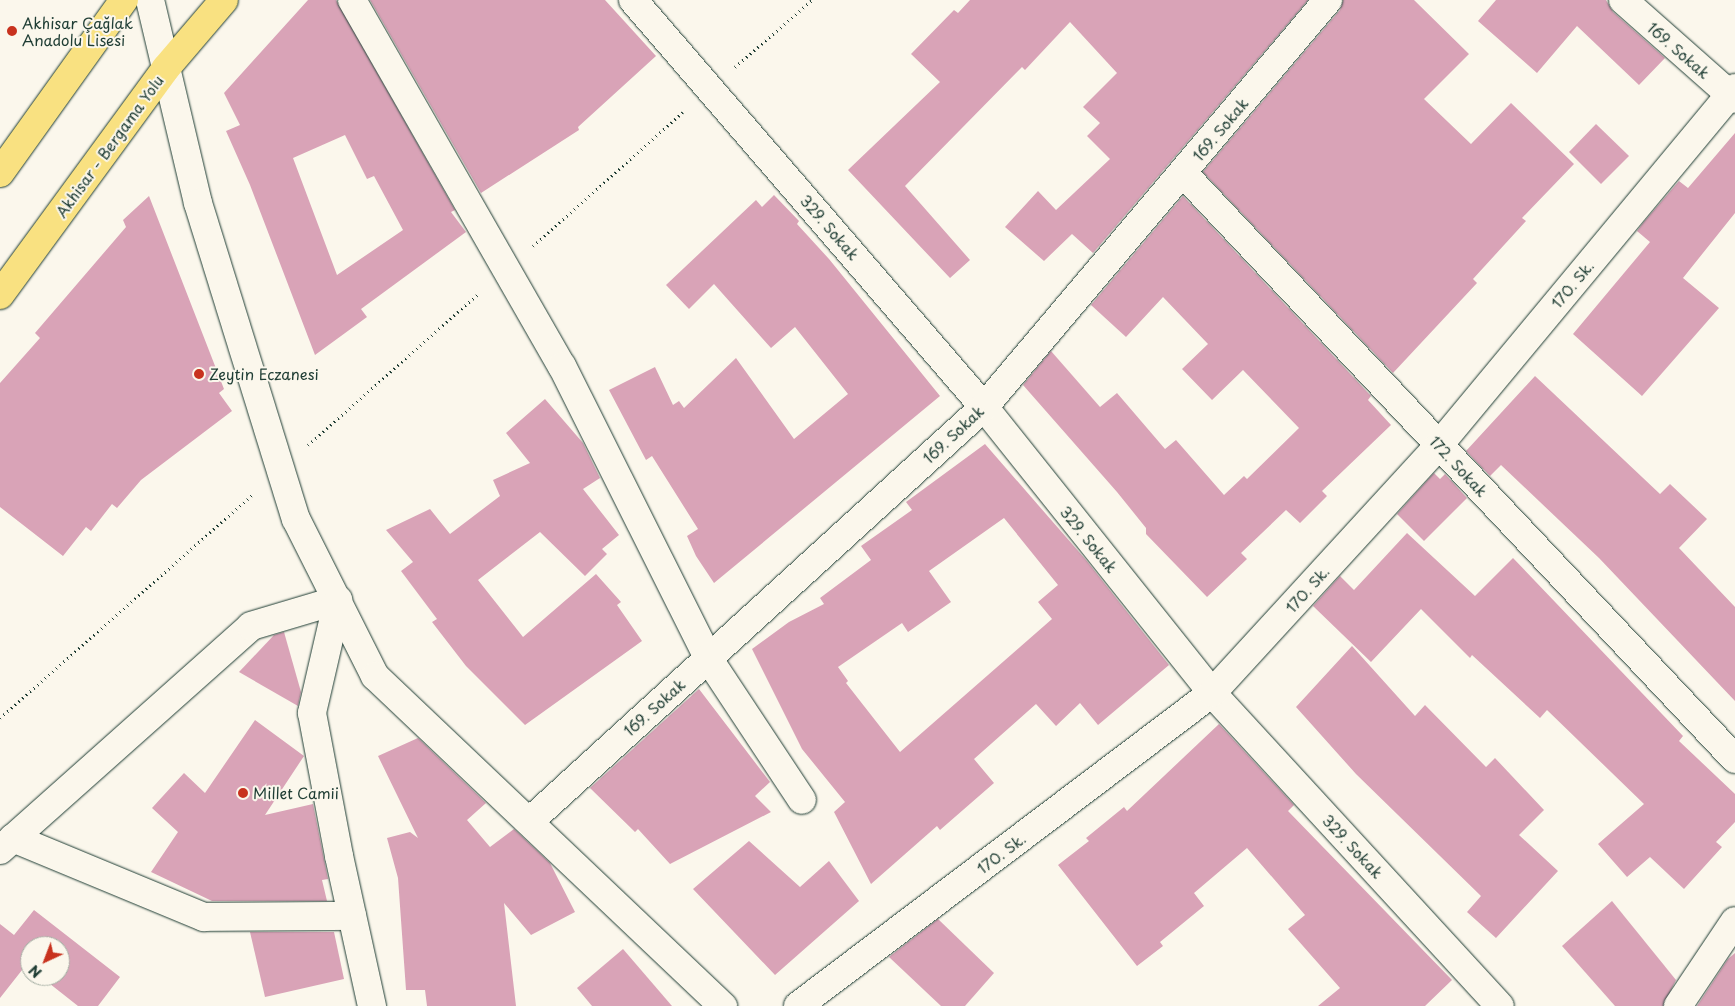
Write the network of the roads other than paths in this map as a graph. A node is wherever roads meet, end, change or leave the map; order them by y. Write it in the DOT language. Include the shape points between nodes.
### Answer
graph roads {
  1 [pos="124,0"];
  2 [pos="150,0"];
  3 [pos="224,0"];
  4 [pos="352,0"];
  5 [pos="633,0"];
  6 [pos="1328,0"];
  7 [pos="1623,0"];
  8 [pos="166,68"];
  9 [pos="1733,94"];
  10 [pos="0,173"];
  11 [pos="1184,173"];
  12 [pos="0,296"];
  13 [pos="984,407"];
  14 [pos="1439,445"];
  15 [pos="338,600"];
  16 [pos="708,658"];
  17 [pos="1212,693"];
  18 [pos="1735,759"];
  19 [pos="802,800"];
  20 [pos="530,820"];
  21 [pos="7,844"];
  22 [pos="352,916"];
  23 [pos="1735,922"];
  24 [pos="1497,1005"];
  25 [pos="372,1006"];
  26 [pos="723,1006"];
  27 [pos="798,1006"];
  28 [pos="1678,1006"];
  1 -- 10 [label="main road"];
  2 -- 8 [label="street"];
  3 -- 8 [label="main road, Akhisar - Bergama Yolu"];
  4 -- 16 [label="street" via="562,366"];
  5 -- 13 [label="street, 329. Sokak"];
  6 -- 11 [label="street, 169. Sokak"];
  7 -- 9 [label="street, 169. Sokak"];
  8 -- 12 [label="main road, Akhisar - Bergama Yolu"];
  8 -- 15 [label="street" via="198,203 296,519"];
  9 -- 14 [label="street, 170. Sk."];
  11 -- 13 [label="street, 169. Sokak"];
  11 -- 14 [label="street, 172. Sokak"];
  13 -- 16 [label="street, 169. Sokak"];
  13 -- 17 [label="street, 329. Sokak"];
  14 -- 17 [label="street, 170. Sk."];
  14 -- 18 [label="street, 172. Sokak"];
  15 -- 20 [label="street" via="375,676"];
  15 -- 21 [label="street" via="251,626"];
  15 -- 22 [label="street" via="312,713"];
  16 -- 19 [label="street"];
  16 -- 20 [label="street, 169. Sokak"];
  17 -- 24 [label="street, 329. Sokak"];
  17 -- 27 [label="street, 170. Sk."];
  20 -- 26 [label="street"];
  21 -- 22 [label="street" via="204,916"];
  22 -- 25 [label="street"];
  23 -- 28 [label="street"];
}
